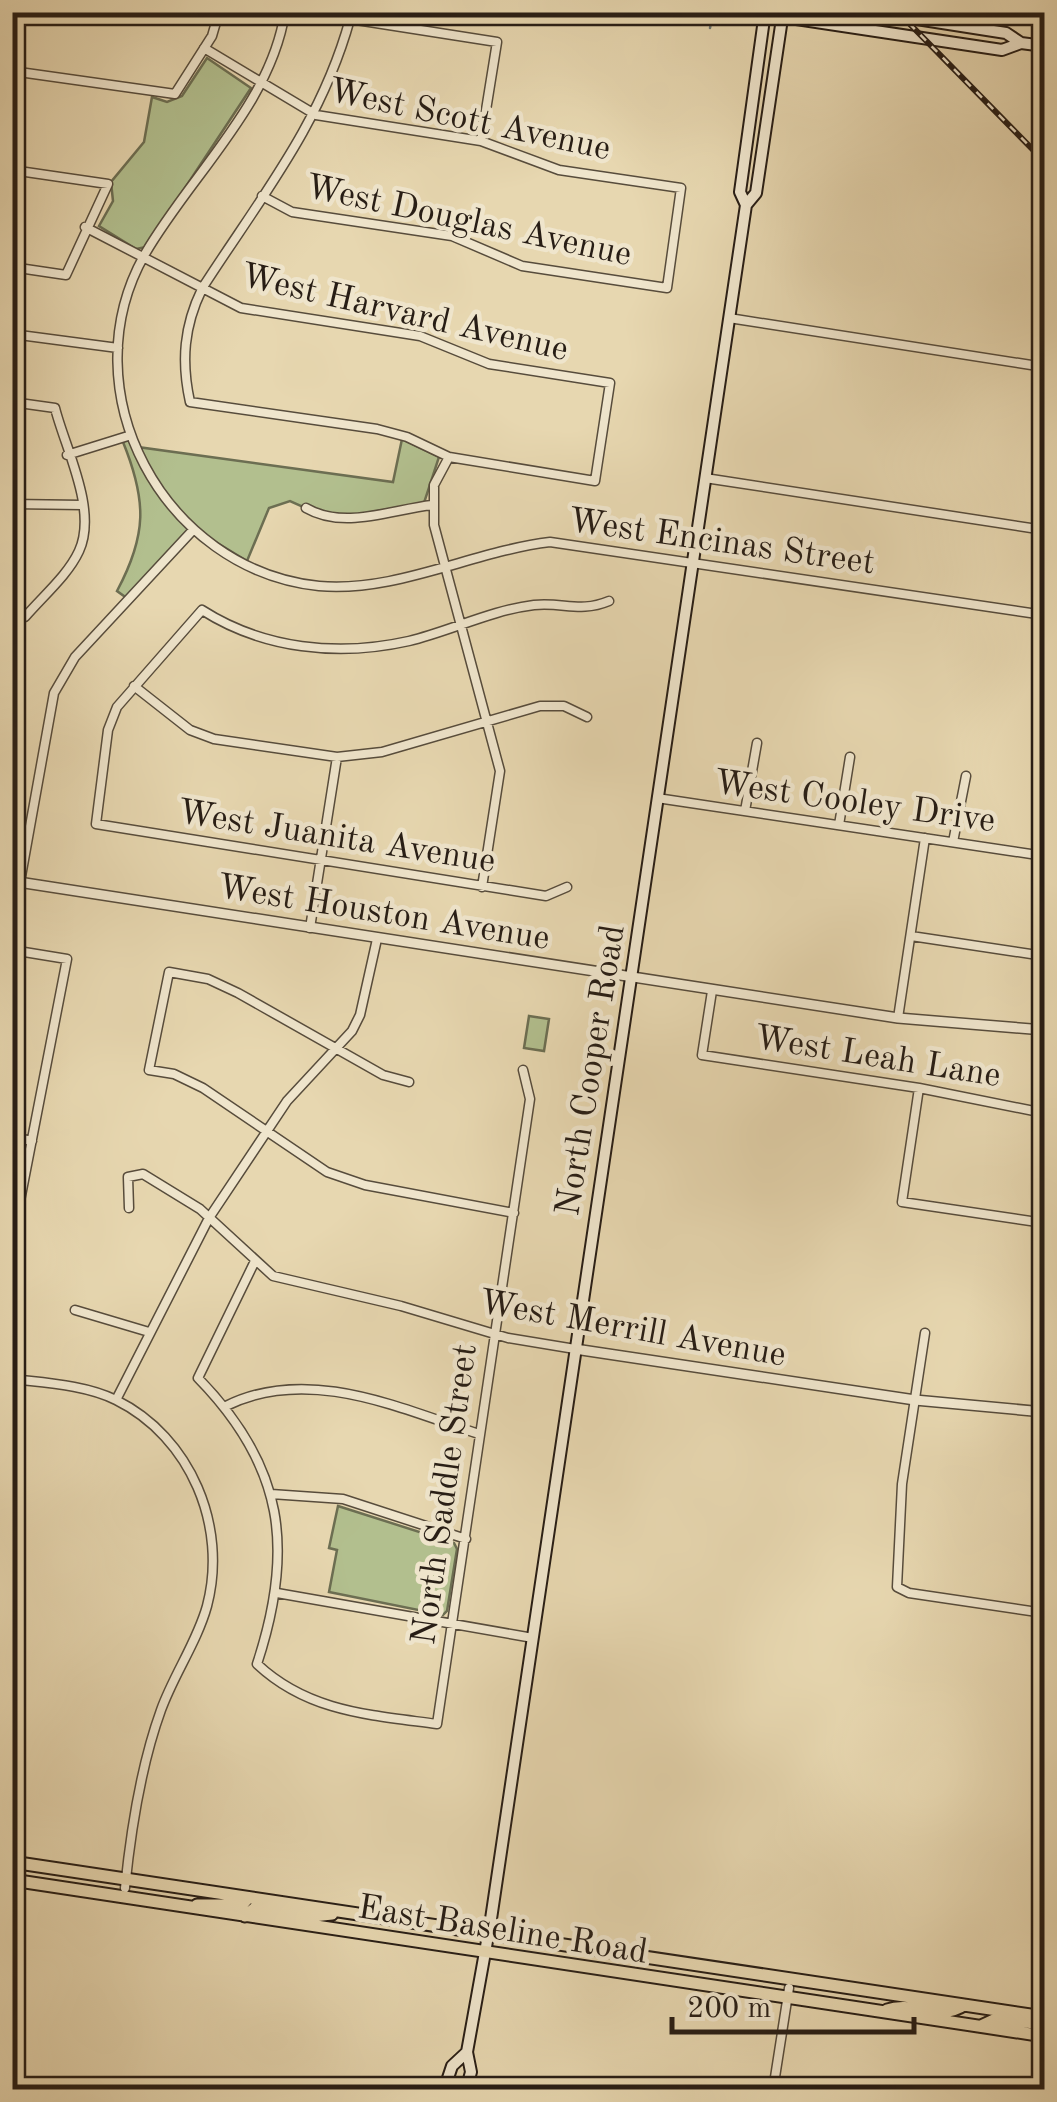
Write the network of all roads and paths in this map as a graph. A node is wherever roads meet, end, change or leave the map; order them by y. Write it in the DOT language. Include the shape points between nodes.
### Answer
graph roads {
  1 [pos="218,12"];
  2 [pos="285,12"];
  3 [pos="748,12"];
  4 [pos="872,12"];
  5 [pos="765,14"];
  6 [pos="783,15"];
  7 [pos="1020,43"];
  8 [pos="1044,46"];
  9 [pos="204,48"];
  10 [pos="12,71"];
  11 [pos="260,84"];
  12 [pos="316,115"];
  13 [pos="481,141"];
  14 [pos="12,170"];
  15 [pos="262,196"];
  16 [pos="746,206"];
  17 [pos="86,227"];
  18 [pos="144,258"];
  19 [pos="12,268"];
  20 [pos="667,288"];
  21 [pos="202,289"];
  22 [pos="729,318"];
  23 [pos="12,334"];
  24 [pos="118,348"];
  25 [pos="1044,367"];
  26 [pos="12,402"];
  27 [pos="128,436"];
  28 [pos="67,455"];
  29 [pos="449,458"];
  30 [pos="705,478"];
  31 [pos="12,504"];
  32 [pos="82,505"];
  33 [pos="432,505"];
  34 [pos="306,508"];
  35 [pos="192,530"];
  36 [pos="1044,530"];
  37 [pos="692,562"];
  38 [pos="445,564"];
  39 [pos="610,602"];
  40 [pos="12,615"];
  41 [pos="1044,615"];
  42 [pos="463,624"];
  43 [pos="134,686"];
  44 [pos="587,717"];
  45 [pos="488,721"];
  46 [pos="756,743"];
  47 [pos="337,757"];
  48 [pos="850,757"];
  49 [pos="966,776"];
  50 [pos="657,798"];
  51 [pos="745,811"];
  52 [pos="839,825"];
  53 [pos="925,838"];
  54 [pos="953,842"];
  55 [pos="1044,856"];
  56 [pos="323,860"];
  57 [pos="16,881"];
  58 [pos="482,887"];
  59 [pos="568,887"];
  60 [pos="310,928"];
  61 [pos="911,936"];
  62 [pos="377,938"];
  63 [pos="12,950"];
  64 [pos="1044,956"];
  65 [pos="630,979"];
  66 [pos="712,991"];
  67 [pos="898,1018"];
  68 [pos="1044,1030"];
  69 [pos="337,1050"];
  70 [pos="524,1070"];
  71 [pos="409,1082"];
  72 [pos="919,1088"];
  73 [pos="1044,1113"];
  74 [pos="268,1130"];
  75 [pos="12,1138"];
  76 [pos="32,1140"];
  77 [pos="129,1208"];
  78 [pos="514,1213"];
  79 [pos="209,1218"];
  80 [pos="1044,1223"];
  81 [pos="12,1242"];
  82 [pos="254,1263"];
  83 [pos="75,1310"];
  84 [pos="149,1332"];
  85 [pos="924,1333"];
  86 [pos="494,1335"];
  87 [pos="575,1349"];
  88 [pos="12,1379"];
  89 [pos="116,1400"];
  90 [pos="916,1400"];
  91 [pos="226,1406"];
  92 [pos="1044,1412"];
  93 [pos="480,1434"];
  94 [pos="271,1494"];
  95 [pos="466,1539"];
  96 [pos="278,1593"];
  97 [pos="1044,1613"];
  98 [pos="453,1625"];
  99 [pos="533,1638"];
  100 [pos="12,1862"];
  101 [pos="12,1880"];
  102 [pos="125,1884"];
  103 [pos="248,1898"];
  104 [pos="183,1907"];
  105 [pos="346,1912"];
  106 [pos="245,1916"];
  107 [pos="487,1943"];
  108 [pos="788,1992"];
  109 [pos="964,2005"];
  110 [pos="884,2012"];
  111 [pos="1044,2021"];
  112 [pos="980,2026"];
  113 [pos="1044,2036"];
  114 [pos="467,2052"];
  115 [pos="444,2090"];
  116 [pos="466,2090"];
  117 [pos="773,2090"];
  1 -- 9 [label="street"];
  2 -- 11 [label="street, West Encinas Street" via="277,51"];
  3 -- 5 [label="main road"];
  4 -- 7 [label="main road" via="1006,34"];
  5 -- 6 [label="main road"];
  5 -- 16 [label="main road, North Cooper Road" via="740,192"];
  6 -- 7 [label="main road" via="1002,50"];
  6 -- 16 [label="main road, North Cooper Road" via="756,193"];
  7 -- 8 [label="main road"];
  9 -- 10 [label="street" via="175,94"];
  9 -- 11 [label="street, West Scott Avenue"];
  11 -- 12 [label="street, West Scott Avenue"];
  11 -- 18 [label="street, West Encinas Street"];
  12 -- 13 [label="street, West Scott Avenue"];
  12 -- 13 [label="street" via="350,19 496,42"];
  12 -- 15 [label="street"];
  13 -- 20 [label="street, West Scott Avenue" via="558,170 681,188"];
  14 -- 17 [label="street" via="108,184"];
  15 -- 20 [label="street, West Douglas Avenue" via="292,212 452,236 522,266"];
  15 -- 21 [label="street"];
  16 -- 22 [label="main road, North Cooper Road"];
  17 -- 18 [label="street, West Harvard Avenue"];
  17 -- 19 [label="street" via="66,274"];
  18 -- 21 [label="street, West Harvard Avenue"];
  18 -- 24 [label="street, West Encinas Street" via="124,306"];
  21 -- 29 [label="street" via="185,340 190,402 377,430"];
  21 -- 29 [label="street, West Harvard Avenue" via="241,308 420,336 489,364 610,382 595,481"];
  22 -- 25 [label="street"];
  22 -- 30 [label="main road, North Cooper Road"];
  23 -- 24 [label="street"];
  24 -- 27 [label="street, West Encinas Street"];
  26 -- 28 [label="street" via="55,408"];
  27 -- 28 [label="street"];
  27 -- 35 [label="street, West Encinas Street"];
  28 -- 32 [label="street"];
  29 -- 33 [label="street"];
  30 -- 36 [label="street"];
  30 -- 37 [label="main road, North Cooper Road"];
  31 -- 32 [label="street"];
  32 -- 40 [label="street" via="80,548 25,616"];
  33 -- 34 [label="street" via="353,519 322,517"];
  33 -- 38 [label="street"];
  35 -- 38 [label="street, West Encinas Street" via="247,565 319,586 390,580"];
  35 -- 57 [label="street" via="75,657 54,692"];
  37 -- 38 [label="street, West Encinas Street" via="550,542"];
  37 -- 41 [label="street, West Encinas Street"];
  37 -- 50 [label="main road, North Cooper Road"];
  38 -- 42 [label="street"];
  39 -- 42 [label="street" via="588,610 534,605"];
  42 -- 43 [label="street" via="408,641 332,649 258,638 202,610"];
  42 -- 45 [label="street"];
  43 -- 47 [label="street" via="179,722 214,739"];
  43 -- 56 [label="street, West Juanita Avenue" via="108,730 96,824"];
  44 -- 45 [label="street" via="564,706 540,706"];
  45 -- 47 [label="street" via="382,752"];
  45 -- 58 [label="street" via="500,770"];
  46 -- 51 [label="street"];
  47 -- 56 [label="street"];
  48 -- 52 [label="street"];
  49 -- 54 [label="street"];
  50 -- 51 [label="street, West Cooley Drive"];
  50 -- 65 [label="main road, North Cooper Road"];
  51 -- 52 [label="street, West Cooley Drive"];
  52 -- 53 [label="street, West Cooley Drive"];
  53 -- 54 [label="street, West Cooley Drive"];
  53 -- 61 [label="street"];
  54 -- 55 [label="street, West Cooley Drive"];
  56 -- 58 [label="street, West Juanita Avenue"];
  56 -- 60 [label="street"];
  57 -- 60 [label="street, West Houston Avenue"];
  58 -- 59 [label="street, West Juanita Avenue" via="546,896"];
  60 -- 62 [label="street, West Houston Avenue"];
  61 -- 64 [label="street"];
  61 -- 67 [label="street"];
  62 -- 65 [label="street, West Houston Avenue"];
  62 -- 69 [label="street" via="360,1015"];
  63 -- 76 [label="street" via="67,959"];
  65 -- 66 [label="street, West Houston Avenue"];
  65 -- 87 [label="main road, North Cooper Road"];
  66 -- 67 [label="street, West Houston Avenue"];
  66 -- 72 [label="street, West Leah Lane" via="702,1054"];
  67 -- 68 [label="street, West Houston Avenue"];
  69 -- 71 [label="street"];
  69 -- 74 [label="street"];
  69 -- 74 [label="street" via="208,979 168,972 149,1070 203,1088"];
  70 -- 78 [label="street, North Saddle Street" via="530,1098"];
  72 -- 73 [label="street, West Leah Lane"];
  72 -- 80 [label="street" via="902,1202"];
  74 -- 78 [label="street" via="327,1172 365,1185"];
  74 -- 79 [label="street"];
  75 -- 76 [label="street"];
  76 -- 81 [label="street"];
  77 -- 79 [label="street, West Merrill Avenue" via="126,1185 143,1174"];
  78 -- 86 [label="street, North Saddle Street"];
  79 -- 82 [label="street, West Merrill Avenue"];
  79 -- 84 [label="street"];
  82 -- 86 [label="street, West Merrill Avenue" via="298,1285"];
  82 -- 91 [label="street" via="198,1378"];
  83 -- 84 [label="street"];
  84 -- 89 [label="street"];
  85 -- 90 [label="street"];
  86 -- 87 [label="street, West Merrill Avenue"];
  86 -- 93 [label="street, North Saddle Street"];
  87 -- 90 [label="street, West Merrill Avenue"];
  87 -- 99 [label="main road, North Cooper Road"];
  88 -- 89 [label="street"];
  89 -- 102 [label="street" via="180,1454 204,1500 214,1553 200,1628 148,1753"];
  90 -- 92 [label="street, West Merrill Avenue"];
  90 -- 97 [label="street" via="902,1484 898,1587"];
  91 -- 93 [label="street" via="269,1389 301,1388 368,1398"];
  91 -- 94 [label="street" via="248,1438"];
  93 -- 95 [label="street, North Saddle Street"];
  94 -- 95 [label="street" via="343,1498"];
  94 -- 96 [label="street" via="280,1546"];
  95 -- 98 [label="street, North Saddle Street"];
  96 -- 98 [label="street"];
  96 -- 98 [label="street, North Saddle Street" via="257,1664 288,1690 340,1711 438,1724"];
  98 -- 99 [label="street"];
  99 -- 107 [label="main road, North Cooper Road"];
  100 -- 102 [label="main road, East Baseline Road"];
  101 -- 104 [label="main road, East Baseline Road"];
  102 -- 103 [label="main road, East Baseline Road"];
  103 -- 104 [label="main road" via="242,1905"];
  103 -- 105 [label="main road, East Baseline Road"];
  104 -- 106 [label="main road, East Baseline Road"];
  105 -- 106 [label="main road" via="313,1916 255,1908"];
  105 -- 107 [label="main road, East Baseline Road"];
  106 -- 107 [label="main road, East Baseline Road"];
  107 -- 108 [label="main road, East Baseline Road"];
  107 -- 109 [label="main road, East Baseline Road"];
  107 -- 114 [label="main road, North Cooper Road"];
  108 -- 110 [label="main road, East Baseline Road"];
  108 -- 117 [label="street"];
  109 -- 110 [label="main road" via="946,2013 903,2006"];
  109 -- 111 [label="main road, East Baseline Road"];
  110 -- 112 [label="main road, East Baseline Road"];
  111 -- 112 [label="main road" via="996,2019"];
  112 -- 113 [label="main road, East Baseline Road"];
  114 -- 115 [label="main road" via="452,2066"];
  114 -- 116 [label="main road"];
}
